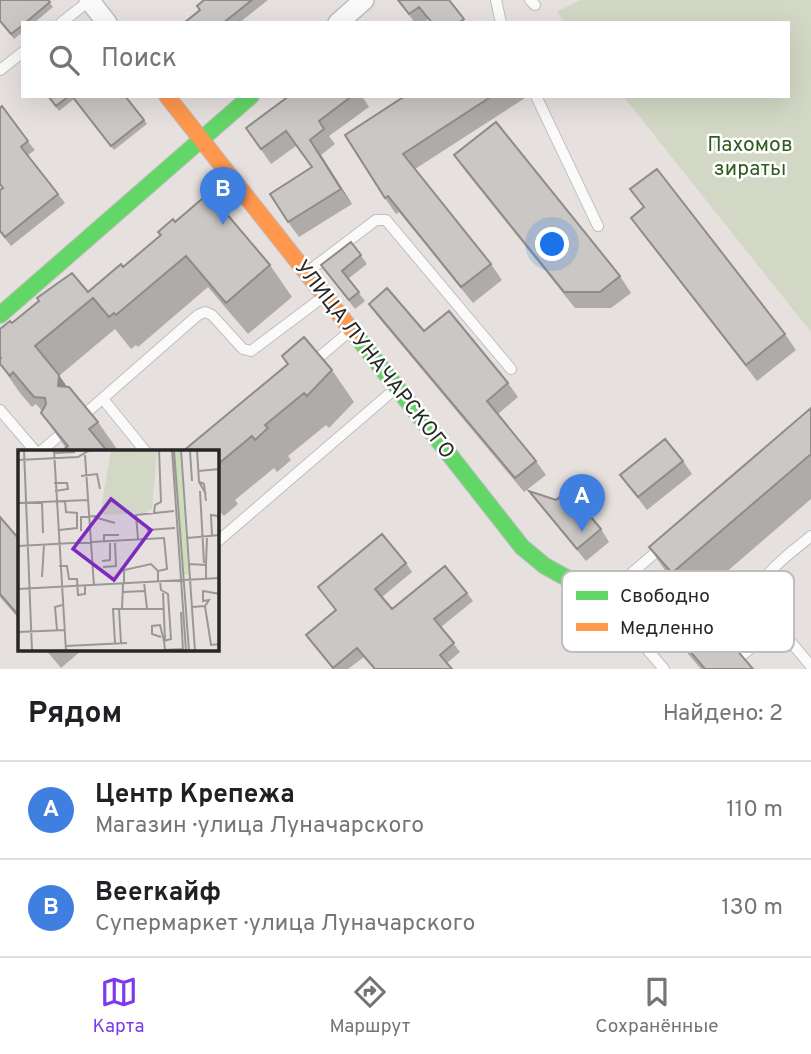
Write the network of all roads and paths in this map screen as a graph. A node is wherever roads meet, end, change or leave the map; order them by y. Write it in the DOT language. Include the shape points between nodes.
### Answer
graph roads {
  1 [pos="89,0"];
  2 [pos="364,0"];
  3 [pos="496,0"];
  4 [pos="63,21"];
  5 [pos="105,21"];
  6 [pos="340,21"];
  7 [pos="501,21"];
  8 [pos="21,54"];
  9 [pos="0,70"];
  10 [pos="169,98"];
  11 [pos="249,98"];
  12 [pos="537,98"];
  13 [pos="202,139"];
  14 [pos="598,226"];
  15 [pos="305,273"];
  16 [pos="323,297"];
  17 [pos="0,314"];
  18 [pos="350,331"];
  19 [pos="511,369"];
  20 [pos="299,374"];
  21 [pos="395,388"];
  22 [pos="103,398"];
  23 [pos="0,410"];
  24 [pos="86,413"];
  25 [pos="61,435"];
  26 [pos="36,450"];
  27 [pos="41,450"];
  28 [pos="144,450"];
  29 [pos="676,534"];
  30 [pos="811,536"];
  31 [pos="219,540"];
  32 [pos="634,571"];
  33 [pos="775,571"];
  34 [pos="562,575"];
  35 [pos="794,646"];
  36 [pos="649,652"];
  37 [pos="746,652"];
  38 [pos="739,658"];
  39 [pos="811,666"];
  40 [pos="664,669"];
  1 -- 4 [label="lane"];
  1 -- 5 [label="street"];
  2 -- 6 [label="street"];
  3 -- 7 [label="lane"];
  8 -- 9 [label="lane"];
  10 -- 13 [label="street, УЛИЦА ЛУНАЧАРСКОГО"];
  11 -- 13 [label="street"];
  12 -- 14 [label="lane"];
  13 -- 15 [label="street, УЛИЦА ЛУНАЧАРСКОГО"];
  13 -- 17 [label="street"];
  15 -- 16 [label="street, УЛИЦА ЛУНАЧАРСКОГО"];
  15 -- 19 [label="lane" via="376,220 386,220"];
  16 -- 18 [label="street, УЛИЦА ЛУНАЧАРСКОГО"];
  16 -- 22 [label="lane" via="251,351 243,349 212,315 198,315"];
  18 -- 20 [label="lane"];
  18 -- 21 [label="street, УЛИЦА ЛУНАЧАРСКОГО"];
  21 -- 31 [label="lane"];
  21 -- 34 [label="street, УЛИЦА ЛУНАЧАРСКОГО" via="522,547"];
  22 -- 24 [label="lane"];
  22 -- 28 [label="lane"];
  23 -- 26 [label="lane"];
  25 -- 27 [label="lane"];
  29 -- 32 [label="lane"];
  30 -- 33 [label="lane"];
  35 -- 39 [label="lane"];
  36 -- 40 [label="lane"];
  37 -- 38 [label="lane"];
}
